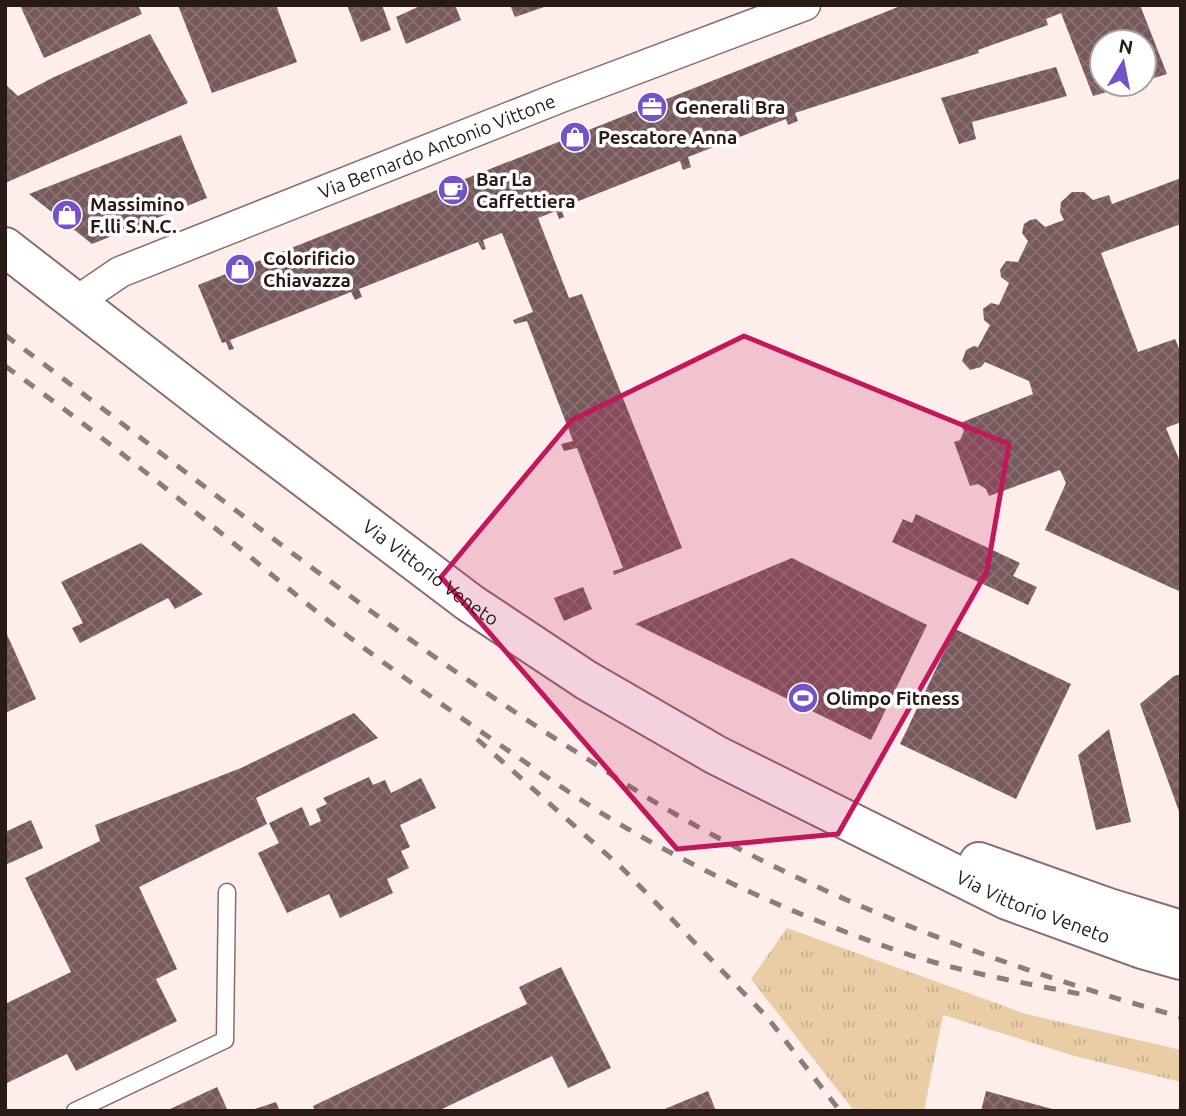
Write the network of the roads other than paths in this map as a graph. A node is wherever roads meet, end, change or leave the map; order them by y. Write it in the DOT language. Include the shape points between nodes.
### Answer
graph roads {
  1 [pos="805,5"];
  2 [pos="5,247"];
  3 [pos="76,302"];
  4 [pos="891,844"];
  5 [pos="227,892"];
  6 [pos="1181,930"];
  7 [pos="1181,960"];
  8 [pos="75,1111"];
  1 -- 3 [label="street, Via Bernardo Antonio Vittone" via="120,272"];
  2 -- 3 [label="main road, Via Vittorio Veneto"];
  3 -- 4 [label="main road, Via Vittorio Veneto" via="470,603 586,680 716,755"];
  4 -- 6 [label="main road, Via Vittorio Veneto" via="973,860"];
  4 -- 7 [label="main road, Via Vittorio Veneto" via="1007,900"];
  5 -- 8 [label="lane" via="225,1040"];
}
